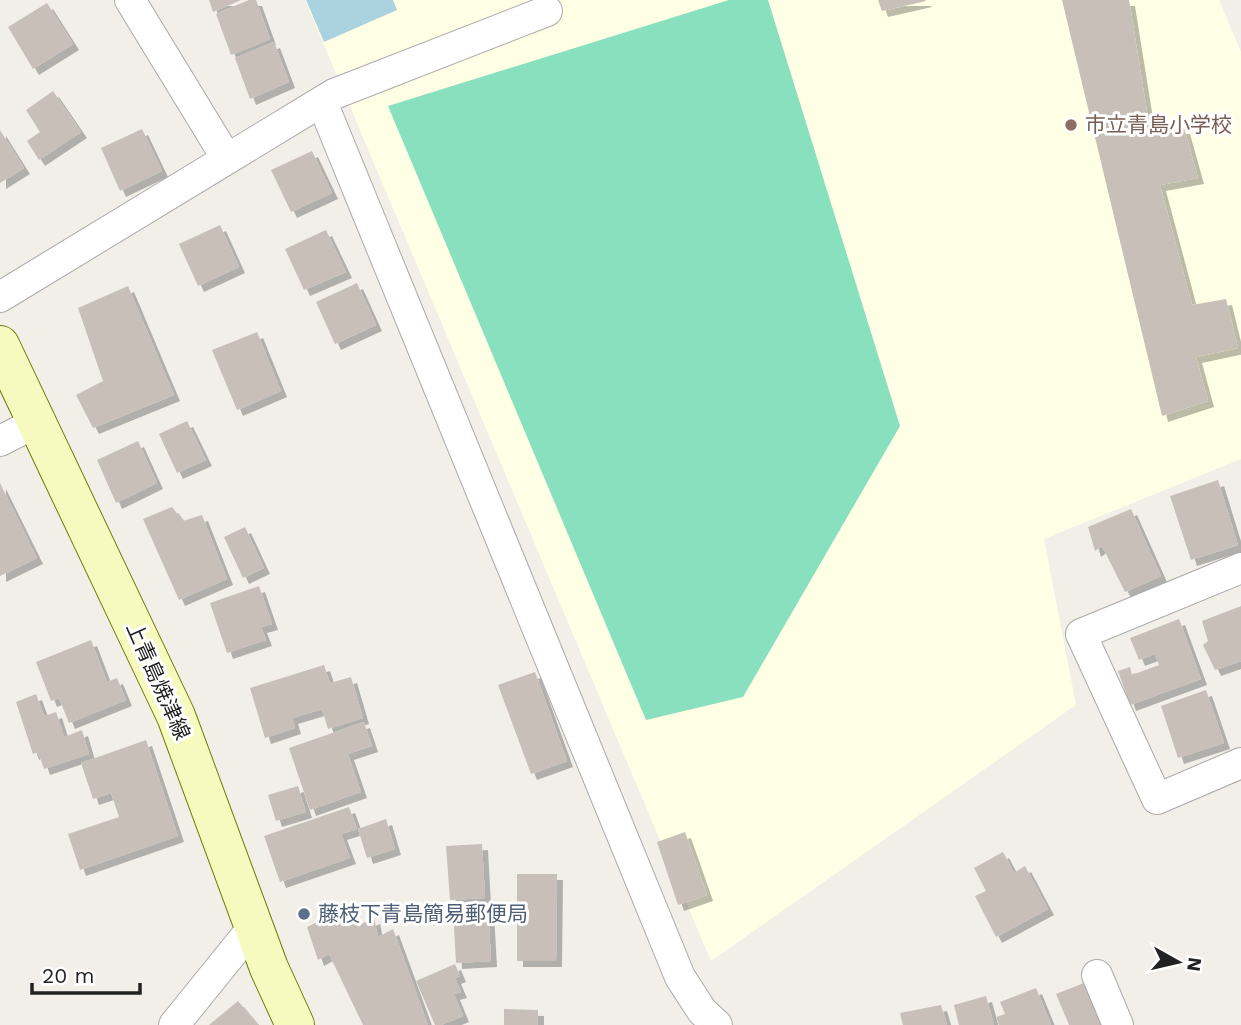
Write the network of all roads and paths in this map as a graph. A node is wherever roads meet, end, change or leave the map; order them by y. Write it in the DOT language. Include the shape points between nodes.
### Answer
graph roads {
  1 [pos="130,0"];
  2 [pos="547,11"];
  3 [pos="322,102"];
  4 [pos="227,159"];
  5 [pos="0,297"];
  6 [pos="0,345"];
  7 [pos="37,422"];
  8 [pos="0,441"];
  9 [pos="1241,568"];
  10 [pos="1241,763"];
  11 [pos="254,926"];
  12 [pos="1097,975"];
  13 [pos="174,1025"];
  14 [pos="295,1025"];
  15 [pos="717,1025"];
  16 [pos="1118,1025"];
  1 -- 4 [label="street"];
  2 -- 3 [label="street"];
  3 -- 4 [label="street"];
  3 -- 15 [label="street" via="680,977"];
  4 -- 5 [label="street"];
  6 -- 7 [label="main road, 上青島焼津線"];
  7 -- 8 [label="street"];
  7 -- 11 [label="main road, 上青島焼津線" via="176,716"];
  9 -- 10 [label="street" via="1081,634 1157,799"];
  11 -- 13 [label="street"];
  11 -- 14 [label="main road, 上青島焼津線"];
  12 -- 16 [label="street"];
}
